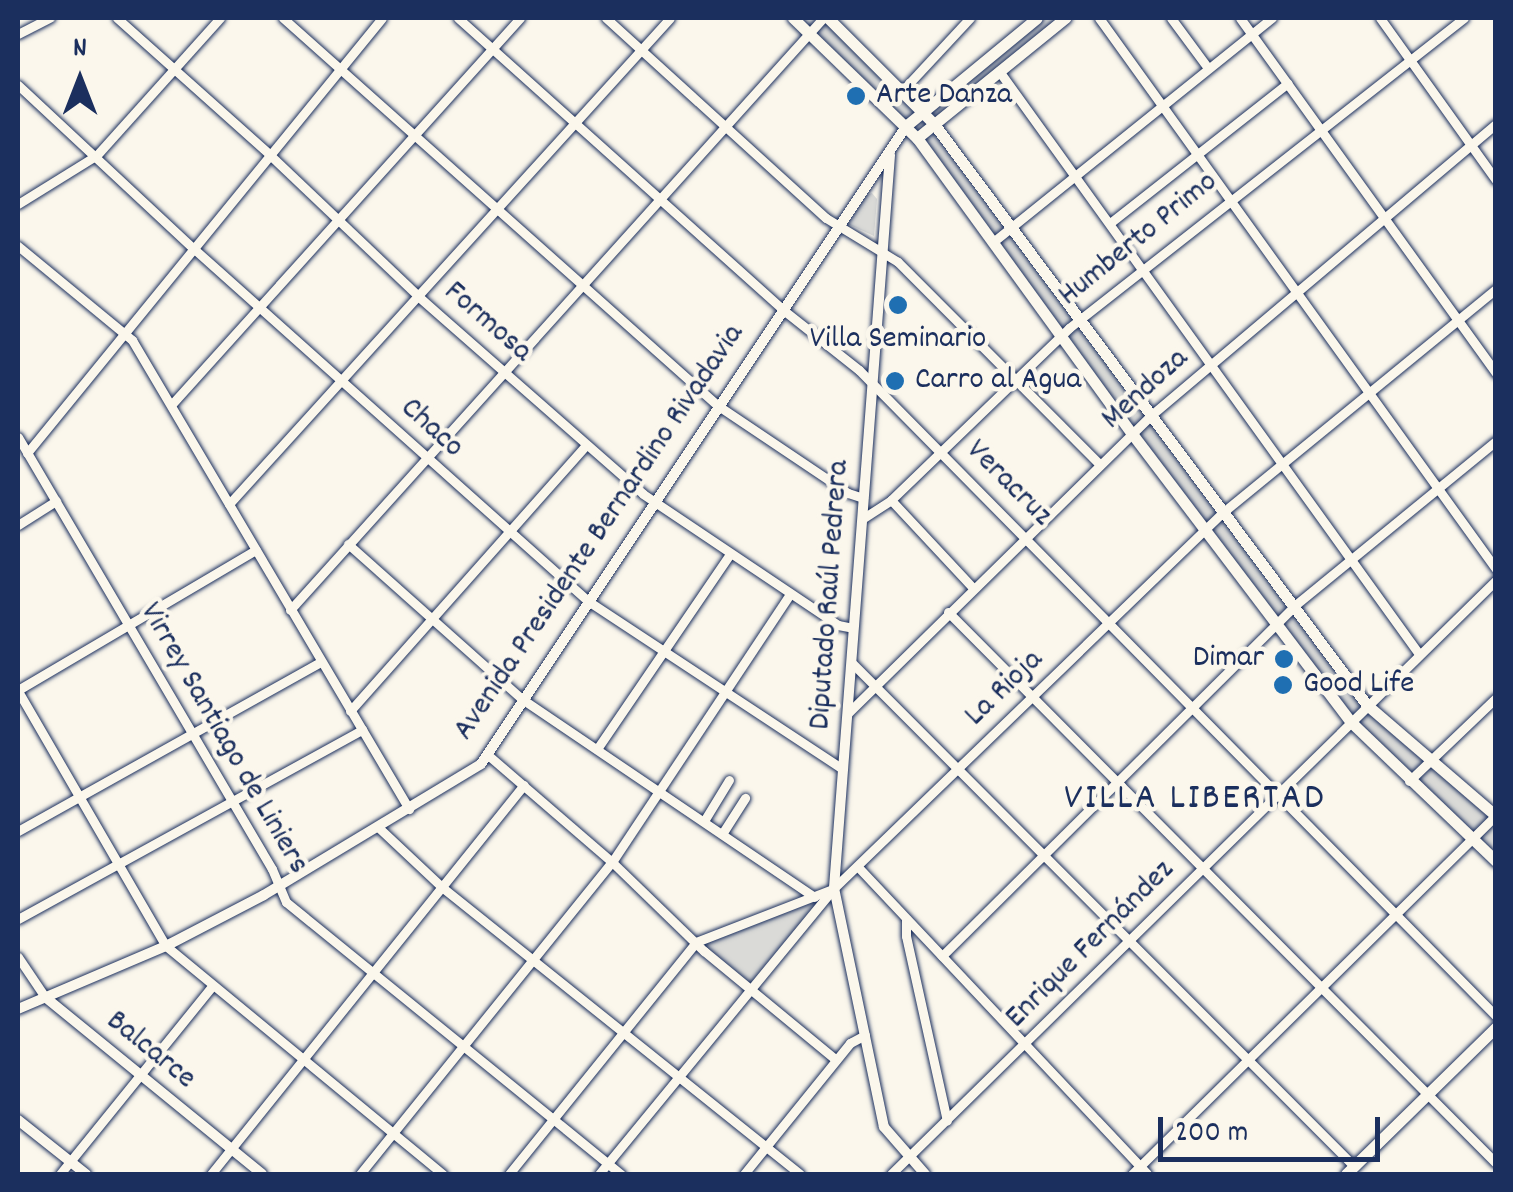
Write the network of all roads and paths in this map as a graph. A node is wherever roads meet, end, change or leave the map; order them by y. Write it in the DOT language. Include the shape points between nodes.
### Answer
graph roads {
  1 [pos="50,18"];
  2 [pos="117,18"];
  3 [pos="220,18"];
  4 [pos="283,18"];
  5 [pos="382,18"];
  6 [pos="458,18"];
  7 [pos="520,18"];
  8 [pos="606,18"];
  9 [pos="670,18"];
  10 [pos="793,18"];
  11 [pos="826,18"];
  12 [pos="970,18"];
  13 [pos="1036,18"];
  14 [pos="1065,18"];
  15 [pos="1099,18"];
  16 [pos="1171,18"];
  17 [pos="1240,18"];
  18 [pos="1272,18"];
  19 [pos="1380,18"];
  20 [pos="1464,18"];
  21 [pos="808,32"];
  22 [pos="18,34"];
  23 [pos="1251,34"];
  24 [pos="492,47"];
  25 [pos="642,49"];
  26 [pos="1410,59"];
  27 [pos="174,68"];
  28 [pos="340,68"];
  29 [pos="1208,68"];
  30 [pos="999,71"];
  31 [pos="1288,83"];
  32 [pos="18,85"];
  33 [pos="903,90"];
  34 [pos="1162,104"];
  35 [pos="924,110"];
  36 [pos="576,124"];
  37 [pos="934,124"];
  38 [pos="1496,124"];
  39 [pos="724,125"];
  40 [pos="907,126"];
  41 [pos="1320,128"];
  42 [pos="414,135"];
  43 [pos="917,138"];
  44 [pos="1471,144"];
  45 [pos="892,152"];
  46 [pos="97,154"];
  47 [pos="270,154"];
  48 [pos="1197,154"];
  49 [pos="1076,175"];
  50 [pos="1496,180"];
  51 [pos="657,199"];
  52 [pos="1230,200"];
  53 [pos="18,204"];
  54 [pos="496,210"];
  55 [pos="1385,217"];
  56 [pos="336,220"];
  57 [pos="1110,222"];
  58 [pos="838,226"];
  59 [pos="1011,228"];
  60 [pos="993,242"];
  61 [pos="18,246"];
  62 [pos="193,248"];
  63 [pos="882,250"];
  64 [pos="1143,271"];
  65 [pos="580,285"];
  66 [pos="1496,290"];
  67 [pos="1297,292"];
  68 [pos="419,298"];
  69 [pos="259,307"];
  70 [pos="782,309"];
  71 [pos="1079,320"];
  72 [pos="1458,320"];
  73 [pos="124,331"];
  74 [pos="1060,336"];
  75 [pos="1211,365"];
  76 [pos="504,370"];
  77 [pos="1496,373"];
  78 [pos="1014,378"];
  79 [pos="872,382"];
  80 [pos="342,383"];
  81 [pos="1368,393"];
  82 [pos="172,404"];
  83 [pos="717,405"];
  84 [pos="1149,418"];
  85 [pos="1133,434"];
  86 [pos="18,437"];
  87 [pos="1496,441"];
  88 [pos="586,445"];
  89 [pos="941,452"];
  90 [pos="27,453"];
  91 [pos="425,458"];
  92 [pos="1282,464"];
  93 [pos="1100,465"];
  94 [pos="1438,488"];
  95 [pos="863,498"];
  96 [pos="891,500"];
  97 [pos="652,501"];
  98 [pos="56,502"];
  99 [pos="229,504"];
  100 [pos="1221,514"];
  101 [pos="862,518"];
  102 [pos="18,525"];
  103 [pos="508,532"];
  104 [pos="1205,532"];
  105 [pos="1026,538"];
  106 [pos="348,544"];
  107 [pos="256,550"];
  108 [pos="730,554"];
  109 [pos="1352,559"];
  110 [pos="1496,569"];
  111 [pos="1496,580"];
  112 [pos="973,588"];
  113 [pos="790,594"];
  114 [pos="588,600"];
  115 [pos="1293,608"];
  116 [pos="290,610"];
  117 [pos="948,612"];
  118 [pos="431,618"];
  119 [pos="1110,622"];
  120 [pos="1276,624"];
  121 [pos="130,626"];
  122 [pos="853,628"];
  123 [pos="662,653"];
  124 [pos="1419,654"];
  125 [pos="321,662"];
  126 [pos="851,662"];
  127 [pos="877,686"];
  128 [pos="18,691"];
  129 [pos="723,693"];
  130 [pos="1034,695"];
  131 [pos="1496,698"];
  132 [pos="522,699"];
  133 [pos="1367,705"];
  134 [pos="1193,707"];
  135 [pos="350,711"];
  136 [pos="848,713"];
  137 [pos="1350,722"];
  138 [pos="362,730"];
  139 [pos="194,734"];
  140 [pos="597,749"];
  141 [pos="488,755"];
  142 [pos="1431,760"];
  143 [pos="843,768"];
  144 [pos="957,769"];
  145 [pos="729,780"];
  146 [pos="1118,780"];
  147 [pos="1409,781"];
  148 [pos="524,785"];
  149 [pos="660,792"];
  150 [pos="1277,794"];
  151 [pos="79,798"];
  152 [pos="745,798"];
  153 [pos="232,802"];
  154 [pos="408,809"];
  155 [pos="1496,815"];
  156 [pos="704,822"];
  157 [pos="379,828"];
  158 [pos="18,831"];
  159 [pos="722,834"];
  160 [pos="1470,840"];
  161 [pos="1044,855"];
  162 [pos="1496,861"];
  163 [pos="612,862"];
  164 [pos="117,865"];
  165 [pos="858,868"];
  166 [pos="1203,868"];
  167 [pos="280,886"];
  168 [pos="443,888"];
  169 [pos="834,888"];
  170 [pos="814,897"];
  171 [pos="1396,914"];
  172 [pos="18,919"];
  173 [pos="906,919"];
  174 [pos="696,942"];
  175 [pos="1130,943"];
  176 [pos="166,946"];
  177 [pos="942,956"];
  178 [pos="18,957"];
  179 [pos="532,960"];
  180 [pos="372,974"];
  181 [pos="212,986"];
  182 [pos="1321,987"];
  183 [pos="748,990"];
  184 [pos="44,997"];
  185 [pos="18,1009"];
  186 [pos="1496,1016"];
  187 [pos="1496,1027"];
  188 [pos="624,1034"];
  189 [pos="865,1035"];
  190 [pos="1024,1046"];
  191 [pos="463,1047"];
  192 [pos="302,1059"];
  193 [pos="836,1060"];
  194 [pos="1246,1061"];
  195 [pos="142,1075"];
  196 [pos="678,1076"];
  197 [pos="1427,1094"];
  198 [pos="18,1120"];
  199 [pos="553,1120"];
  200 [pos="947,1121"];
  201 [pos="393,1134"];
  202 [pos="766,1147"];
  203 [pos="231,1149"];
  204 [pos="908,1158"];
  205 [pos="70,1162"];
  206 [pos="1496,1163"];
  207 [pos="608,1164"];
  208 [pos="1350,1170"];
  209 [pos="1139,1172"];
  210 [pos="60,1174"];
  211 [pos="86,1174"];
  212 [pos="211,1174"];
  213 [pos="262,1174"];
  214 [pos="360,1174"];
  215 [pos="443,1174"];
  216 [pos="509,1174"];
  217 [pos="599,1174"];
  218 [pos="621,1174"];
  219 [pos="744,1174"];
  220 [pos="800,1174"];
  221 [pos="891,1174"];
  222 [pos="925,1174"];
  1 -- 22 [label="street"];
  2 -- 27 [label="street, Formosa"];
  3 -- 27 [label="street"];
  4 -- 28 [label="street"];
  5 -- 28 [label="street"];
  6 -- 24 [label="street, Veracruz"];
  7 -- 24 [label="street"];
  8 -- 25 [label="street"];
  9 -- 25 [label="street"];
  10 -- 21 [label="main road"];
  11 -- 21 [label="street"];
  11 -- 33 [label="main road"];
  12 -- 33 [label="street"];
  13 -- 35 [label="main road, Avenida Presidente Bernardino Rivadavia"];
  14 -- 30 [label="main road, Avenida Presidente Bernardino Rivadavia"];
  15 -- 34 [label="street"];
  16 -- 29 [label="street"];
  17 -- 23 [label="street"];
  18 -- 23 [label="street"];
  19 -- 26 [label="street"];
  20 -- 26 [label="street, Humberto Primo"];
  21 -- 39 [label="street"];
  21 -- 40 [label="main road"];
  23 -- 29 [label="street"];
  23 -- 31 [label="street"];
  24 -- 36 [label="street, Veracruz"];
  24 -- 42 [label="street"];
  25 -- 36 [label="street"];
  25 -- 39 [label="street"];
  26 -- 41 [label="street, Humberto Primo"];
  26 -- 44 [label="street"];
  27 -- 46 [label="street"];
  27 -- 47 [label="street, Formosa"];
  28 -- 42 [label="street"];
  28 -- 47 [label="street"];
  29 -- 34 [label="street"];
  30 -- 37 [label="main road, Avenida Presidente Bernardino Rivadavia"];
  30 -- 49 [label="street"];
  31 -- 41 [label="street"];
  31 -- 48 [label="street"];
  32 -- 46 [label="street, Chaco"];
  33 -- 35 [label="main road"];
  34 -- 48 [label="street"];
  34 -- 49 [label="street"];
  35 -- 37 [label="main road"];
  35 -- 40 [label="main road, Avenida Presidente Bernardino Rivadavia"];
  36 -- 51 [label="street, Veracruz"];
  36 -- 54 [label="street"];
  37 -- 43 [label="main road, Avenida Presidente Bernardino Rivadavia"];
  37 -- 59 [label="main road"];
  38 -- 44 [label="street, Mendoza"];
  39 -- 51 [label="street"];
  39 -- 58 [label="street"];
  40 -- 43 [label="main road"];
  40 -- 45 [label="street, Avenida Presidente Bernardino Rivadavia"];
  41 -- 52 [label="street, Humberto Primo"];
  41 -- 55 [label="street"];
  42 -- 54 [label="street"];
  42 -- 56 [label="street"];
  43 -- 45 [label="street, Avenida Presidente Bernardino Rivadavia"];
  43 -- 60 [label="main road"];
  44 -- 50 [label="street"];
  44 -- 55 [label="street, Mendoza"];
  45 -- 58 [label="street, Avenida Presidente Bernardino Rivadavia"];
  45 -- 63 [label="street, Diputado Raúl Pedrera"];
  46 -- 53 [label="street"];
  46 -- 62 [label="street, Chaco"];
  47 -- 56 [label="street, Formosa"];
  47 -- 62 [label="street"];
  48 -- 52 [label="street"];
  48 -- 57 [label="street"];
  49 -- 57 [label="street"];
  49 -- 59 [label="street"];
  51 -- 65 [label="street"];
  51 -- 70 [label="street, Veracruz"];
  52 -- 64 [label="street, Humberto Primo"];
  52 -- 67 [label="street"];
  54 -- 65 [label="street"];
  54 -- 68 [label="street"];
  55 -- 67 [label="street, Mendoza"];
  55 -- 72 [label="street"];
  56 -- 68 [label="street, Formosa"];
  56 -- 69 [label="street"];
  57 -- 64 [label="street"];
  58 -- 63 [label="street"];
  58 -- 70 [label="street, Avenida Presidente Bernardino Rivadavia"];
  59 -- 60 [label="street"];
  59 -- 71 [label="main road"];
  60 -- 74 [label="main road"];
  61 -- 73 [label="street"];
  62 -- 69 [label="street, Chaco"];
  62 -- 73 [label="street"];
  63 -- 78 [label="street"];
  63 -- 79 [label="street, Diputado Raúl Pedrera"];
  64 -- 71 [label="street, Humberto Primo"];
  64 -- 75 [label="street"];
  65 -- 76 [label="street"];
  65 -- 83 [label="street"];
  66 -- 72 [label="street, La Rioja"];
  67 -- 75 [label="street, Mendoza"];
  67 -- 81 [label="street"];
  68 -- 76 [label="street, Formosa"];
  68 -- 80 [label="street"];
  69 -- 80 [label="street, Chaco"];
  69 -- 82 [label="street"];
  70 -- 79 [label="street, Veracruz"];
  70 -- 83 [label="street, Avenida Presidente Bernardino Rivadavia"];
  71 -- 74 [label="street, Humberto Primo"];
  71 -- 84 [label="main road"];
  72 -- 77 [label="street"];
  72 -- 81 [label="street, La Rioja"];
  73 -- 82 [label="street"];
  73 -- 90 [label="street"];
  74 -- 78 [label="street, Humberto Primo"];
  74 -- 85 [label="main road"];
  75 -- 84 [label="street, Mendoza"];
  75 -- 92 [label="street"];
  76 -- 88 [label="street, Formosa"];
  76 -- 91 [label="street"];
  78 -- 89 [label="street, Humberto Primo"];
  78 -- 93 [label="street"];
  79 -- 89 [label="street, Veracruz"];
  79 -- 95 [label="street, Diputado Raúl Pedrera"];
  80 -- 91 [label="street, Chaco"];
  80 -- 99 [label="street"];
  81 -- 92 [label="street, La Rioja"];
  81 -- 94 [label="street"];
  82 -- 99 [label="street"];
  83 -- 95 [label="street"];
  83 -- 97 [label="street, Avenida Presidente Bernardino Rivadavia"];
  84 -- 85 [label="street, Mendoza"];
  84 -- 100 [label="main road"];
  85 -- 93 [label="street, Mendoza"];
  85 -- 104 [label="main road"];
  86 -- 90 [label="street, Virrey Santiago de Liniers"];
  87 -- 94 [label="street"];
  88 -- 97 [label="street, Formosa"];
  88 -- 103 [label="street"];
  89 -- 96 [label="street, Humberto Primo"];
  89 -- 105 [label="street, Veracruz"];
  90 -- 98 [label="street, Virrey Santiago de Liniers"];
  91 -- 103 [label="street, Chaco"];
  91 -- 106 [label="street"];
  92 -- 100 [label="street, La Rioja"];
  92 -- 109 [label="street"];
  93 -- 105 [label="street, Mendoza"];
  94 -- 109 [label="street"];
  94 -- 110 [label="street"];
  95 -- 101 [label="street, Diputado Raúl Pedrera"];
  96 -- 101 [label="street, Humberto Primo"];
  96 -- 112 [label="street"];
  97 -- 108 [label="street, Formosa"];
  97 -- 114 [label="street, Avenida Presidente Bernardino Rivadavia"];
  98 -- 102 [label="street"];
  98 -- 121 [label="street, Virrey Santiago de Liniers"];
  99 -- 107 [label="street"];
  100 -- 104 [label="street, La Rioja"];
  100 -- 115 [label="main road"];
  101 -- 122 [label="street, Diputado Raúl Pedrera"];
  103 -- 114 [label="street, Chaco"];
  103 -- 118 [label="street"];
  104 -- 119 [label="street, La Rioja"];
  104 -- 120 [label="main road"];
  105 -- 112 [label="street, Mendoza"];
  105 -- 119 [label="street, Veracruz"];
  106 -- 116 [label="street"];
  106 -- 118 [label="street"];
  107 -- 116 [label="street"];
  107 -- 121 [label="street"];
  108 -- 113 [label="street, Formosa"];
  108 -- 123 [label="street"];
  109 -- 115 [label="street"];
  109 -- 124 [label="street"];
  111 -- 124 [label="street, Enrique Fernández"];
  112 -- 117 [label="street, Mendoza"];
  113 -- 122 [label="street, Formosa"];
  113 -- 129 [label="street"];
  114 -- 123 [label="street, Chaco"];
  114 -- 132 [label="street, Avenida Presidente Bernardino Rivadavia"];
  115 -- 120 [label="street"];
  115 -- 133 [label="main road"];
  116 -- 125 [label="street"];
  117 -- 127 [label="street, Mendoza"];
  117 -- 130 [label="street"];
  118 -- 132 [label="street"];
  118 -- 135 [label="street"];
  119 -- 130 [label="street, La Rioja"];
  119 -- 134 [label="street, Veracruz"];
  120 -- 134 [label="street"];
  120 -- 137 [label="main road"];
  121 -- 128 [label="street"];
  121 -- 139 [label="street, Virrey Santiago de Liniers"];
  122 -- 126 [label="street, Diputado Raúl Pedrera"];
  123 -- 129 [label="street, Chaco"];
  123 -- 140 [label="street"];
  124 -- 133 [label="street, Enrique Fernández"];
  125 -- 135 [label="street"];
  125 -- 139 [label="street"];
  126 -- 127 [label="street"];
  126 -- 136 [label="street, Diputado Raúl Pedrera"];
  127 -- 136 [label="street, Mendoza"];
  127 -- 144 [label="street"];
  128 -- 151 [label="street"];
  129 -- 143 [label="street, Chaco"];
  129 -- 149 [label="street"];
  130 -- 144 [label="street, La Rioja"];
  130 -- 146 [label="street"];
  131 -- 142 [label="street"];
  132 -- 140 [label="street"];
  132 -- 141 [label="street, Avenida Presidente Bernardino Rivadavia"];
  133 -- 137 [label="street, Enrique Fernández"];
  133 -- 142 [label="main road"];
  134 -- 146 [label="street"];
  134 -- 150 [label="street, Veracruz"];
  135 -- 138 [label="street"];
  136 -- 143 [label="street, Diputado Raúl Pedrera"];
  137 -- 147 [label="main road"];
  137 -- 150 [label="street, Enrique Fernández"];
  138 -- 153 [label="street"];
  138 -- 154 [label="street"];
  139 -- 151 [label="street"];
  139 -- 153 [label="street, Virrey Santiago de Liniers"];
  140 -- 149 [label="street"];
  141 -- 148 [label="street"];
  141 -- 154 [label="street, Avenida Presidente Bernardino Rivadavia"];
  142 -- 147 [label="street"];
  142 -- 155 [label="main road"];
  143 -- 169 [label="street, Diputado Raúl Pedrera"];
  144 -- 161 [label="street"];
  144 -- 165 [label="street, La Rioja"];
  145 -- 156 [label="street"];
  146 -- 161 [label="street"];
  146 -- 166 [label="street"];
  147 -- 160 [label="main road"];
  148 -- 163 [label="street"];
  148 -- 168 [label="street"];
  149 -- 156 [label="street"];
  149 -- 163 [label="street"];
  150 -- 166 [label="street, Enrique Fernández"];
  150 -- 171 [label="street, Veracruz"];
  151 -- 158 [label="street"];
  151 -- 164 [label="street"];
  152 -- 159 [label="street"];
  153 -- 164 [label="street"];
  153 -- 167 [label="street, Virrey Santiago de Liniers"];
  154 -- 157 [label="street, Avenida Presidente Bernardino Rivadavia"];
  155 -- 160 [label="street"];
  156 -- 159 [label="street"];
  157 -- 167 [label="street, Avenida Presidente Bernardino Rivadavia"];
  157 -- 168 [label="street"];
  159 -- 170 [label="street"];
  160 -- 162 [label="main road"];
  160 -- 171 [label="street"];
  161 -- 175 [label="street"];
  161 -- 177 [label="street"];
  163 -- 174 [label="street"];
  163 -- 179 [label="street"];
  164 -- 172 [label="street"];
  164 -- 176 [label="street"];
  165 -- 169 [label="street, La Rioja"];
  165 -- 173 [label="street"];
  166 -- 175 [label="street, Enrique Fernández"];
  166 -- 182 [label="street"];
  167 -- 176 [label="street, Avenida Presidente Bernardino Rivadavia"];
  167 -- 180 [label="street, Virrey Santiago de Liniers" via="290,906"];
  168 -- 179 [label="street"];
  168 -- 180 [label="street"];
  169 -- 170 [label="street"];
  169 -- 183 [label="street, La Rioja"];
  169 -- 189 [label="street, Diputado Raúl Pedrera"];
  170 -- 174 [label="street"];
  171 -- 182 [label="street"];
  171 -- 186 [label="street, Veracruz"];
  173 -- 177 [label="street"];
  173 -- 200 [label="street"];
  174 -- 183 [label="street"];
  174 -- 188 [label="street"];
  175 -- 190 [label="street, Enrique Fernández"];
  175 -- 194 [label="street"];
  176 -- 181 [label="street"];
  176 -- 184 [label="street, Avenida Presidente Bernardino Rivadavia"];
  177 -- 190 [label="street"];
  178 -- 184 [label="street, Balcarce"];
  179 -- 188 [label="street"];
  179 -- 191 [label="street"];
  180 -- 191 [label="street, Virrey Santiago de Liniers"];
  180 -- 192 [label="street"];
  181 -- 192 [label="street"];
  181 -- 195 [label="street"];
  182 -- 194 [label="street"];
  182 -- 197 [label="street"];
  183 -- 193 [label="street"];
  183 -- 196 [label="street, La Rioja"];
  184 -- 185 [label="street, Avenida Presidente Bernardino Rivadavia"];
  184 -- 195 [label="street, Balcarce"];
  187 -- 197 [label="main road"];
  188 -- 196 [label="street"];
  188 -- 199 [label="street"];
  189 -- 193 [label="street"];
  189 -- 204 [label="street, Diputado Raúl Pedrera" via="884,1128"];
  190 -- 200 [label="street, Enrique Fernández"];
  190 -- 209 [label="street"];
  191 -- 199 [label="street, Virrey Santiago de Liniers"];
  191 -- 201 [label="street"];
  192 -- 201 [label="street"];
  192 -- 203 [label="street"];
  193 -- 202 [label="street"];
  194 -- 208 [label="street"];
  194 -- 209 [label="street"];
  195 -- 203 [label="street, Balcarce"];
  195 -- 205 [label="street"];
  196 -- 202 [label="street"];
  196 -- 207 [label="street, La Rioja"];
  197 -- 206 [label="street"];
  197 -- 208 [label="main road"];
  198 -- 205 [label="street"];
  199 -- 207 [label="street, Virrey Santiago de Liniers"];
  199 -- 216 [label="street"];
  200 -- 204 [label="street, Enrique Fernández"];
  201 -- 214 [label="street"];
  201 -- 215 [label="street"];
  202 -- 219 [label="street"];
  202 -- 220 [label="street"];
  203 -- 212 [label="street"];
  203 -- 213 [label="street, Balcarce"];
  204 -- 221 [label="street, Enrique Fernández"];
  204 -- 222 [label="street, Diputado Raúl Pedrera"];
  205 -- 210 [label="street"];
  205 -- 211 [label="street"];
  207 -- 217 [label="street, La Rioja"];
  207 -- 218 [label="street, Virrey Santiago de Liniers"];
}
